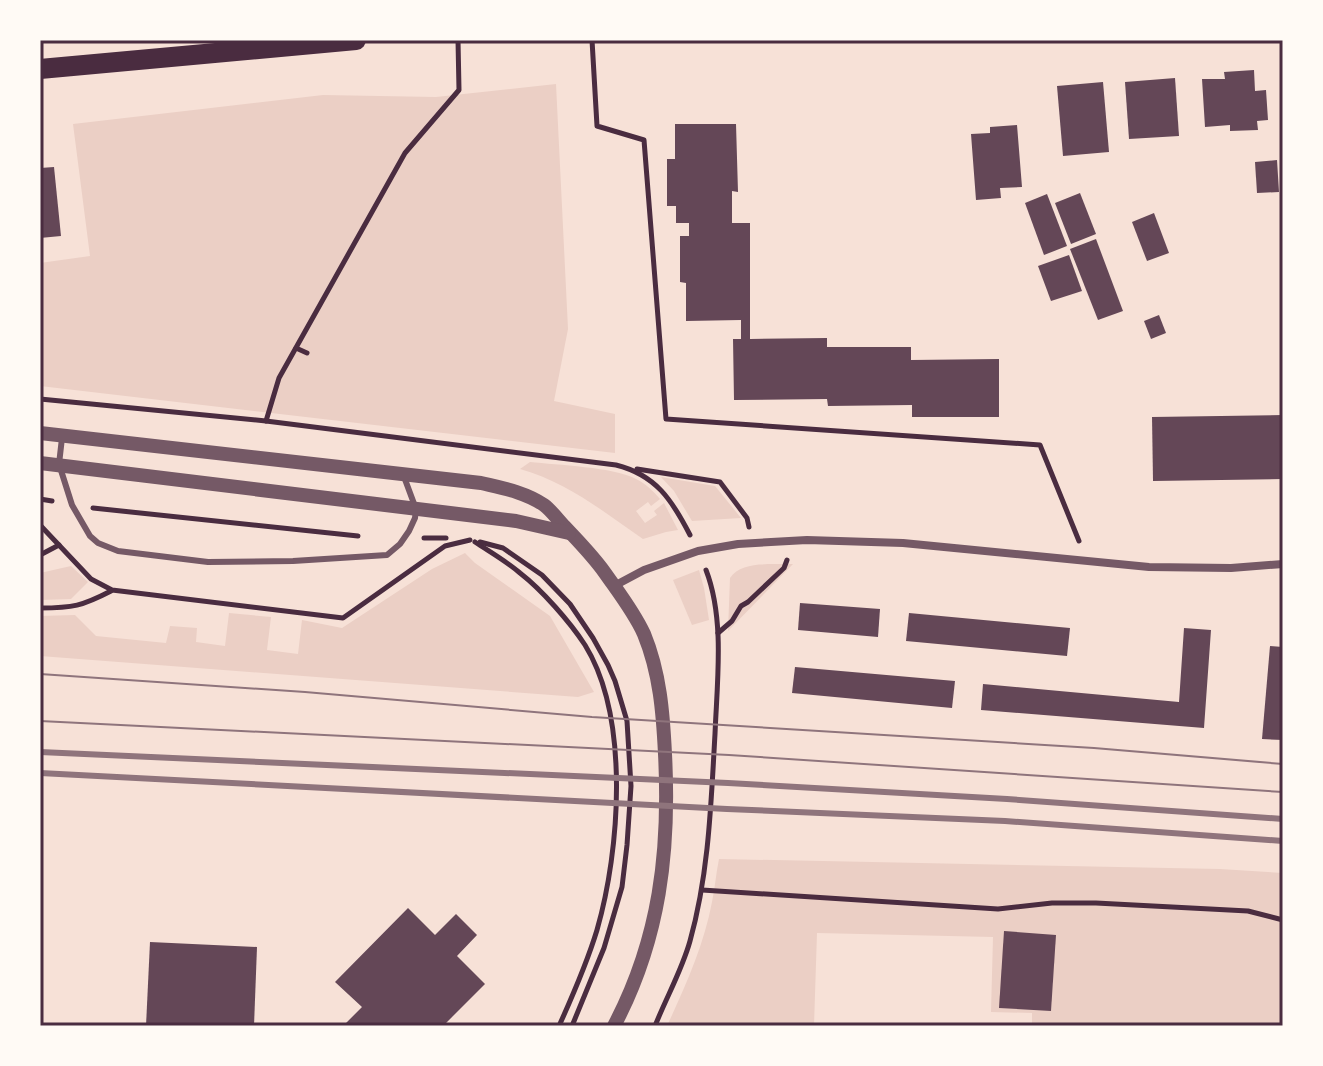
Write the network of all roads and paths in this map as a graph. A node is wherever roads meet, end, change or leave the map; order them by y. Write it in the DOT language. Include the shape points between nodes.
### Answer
graph roads {
  1 [pos="356,40"];
  2 [pos="458,40"];
  3 [pos="592,40"];
  4 [pos="40,69"];
  5 [pos="296,348"];
  6 [pos="307,353"];
  7 [pos="40,399"];
  8 [pos="266,421"];
  9 [pos="40,433"];
  10 [pos="62,435"];
  11 [pos="40,463"];
  12 [pos="59,464"];
  13 [pos="631,468"];
  14 [pos="403,474"];
  15 [pos="108,510"];
  16 [pos="414,516"];
  17 [pos="688,530"];
  18 [pos="570,533"];
  19 [pos="372,537"];
  20 [pos="436,537"];
  21 [pos="470,539"];
  22 [pos="787,541"];
  23 [pos="753,543"];
  24 [pos="59,545"];
  25 [pos="40,555"];
  26 [pos="1087,561"];
  27 [pos="1283,564"];
  28 [pos="704,565"];
  29 [pos="614,586"];
  30 [pos="112,590"];
  31 [pos="40,608"];
  32 [pos="717,634"];
  33 [pos="702,890"];
  34 [pos="1283,920"];
  35 [pos="559,1026"];
  36 [pos="572,1026"];
  37 [pos="614,1026"];
  38 [pos="655,1026"];
  1 -- 4 [label="main road"];
  2 -- 5 [label="path" via="459,90 405,153"];
  3 -- 26 [label="path" via="597,126 644,140 666,419 1040,445"];
  5 -- 6 [label="path"];
  5 -- 8 [label="path" via="279,378"];
  7 -- 8 [label="path"];
  8 -- 13 [label="path"];
  9 -- 10 [label="street"];
  10 -- 12 [label="lane"];
  10 -- 14 [label="street"];
  11 -- 12 [label="street"];
  12 -- 16 [label="street"];
  12 -- 16 [label="lane" via="72,505 90,536 118,551 208,562 381,556 400,544"];
  13 -- 17 [label="path" via="652,480"];
  13 -- 23 [label="path" via="720,482 747,518"];
  14 -- 16 [label="lane"];
  14 -- 18 [label="street" via="513,490 545,506"];
  15 -- 19 [label="path"];
  16 -- 18 [label="street" via="516,521"];
  16 -- 21 [label="path"];
  18 -- 29 [label="street"];
  20 -- 21 [label="path"];
  21 -- 35 [label="path" via="521,573 559,612 585,644 607,700 616,781 611,870 596,931"];
  21 -- 36 [label="path" via="503,548 542,575 570,604 608,665 627,721 631,786 622,887"];
  22 -- 23 [label="street"];
  22 -- 26 [label="street" via="903,543"];
  22 -- 32 [label="path" via="784,568"];
  23 -- 29 [label="street" via="667,560"];
  24 -- 25 [label="path"];
  26 -- 27 [label="street" via="1149,567"];
  28 -- 32 [label="path"];
  29 -- 37 [label="street" via="651,654 663,701 667,784 656,910 642,963"];
  30 -- 31 [label="path" via="71,608"];
  32 -- 33 [label="path" via="710,825"];
  33 -- 34 [label="path" via="998,909 1075,902 1142,905 1248,911"];
  33 -- 38 [label="path" via="689,944"];
}
